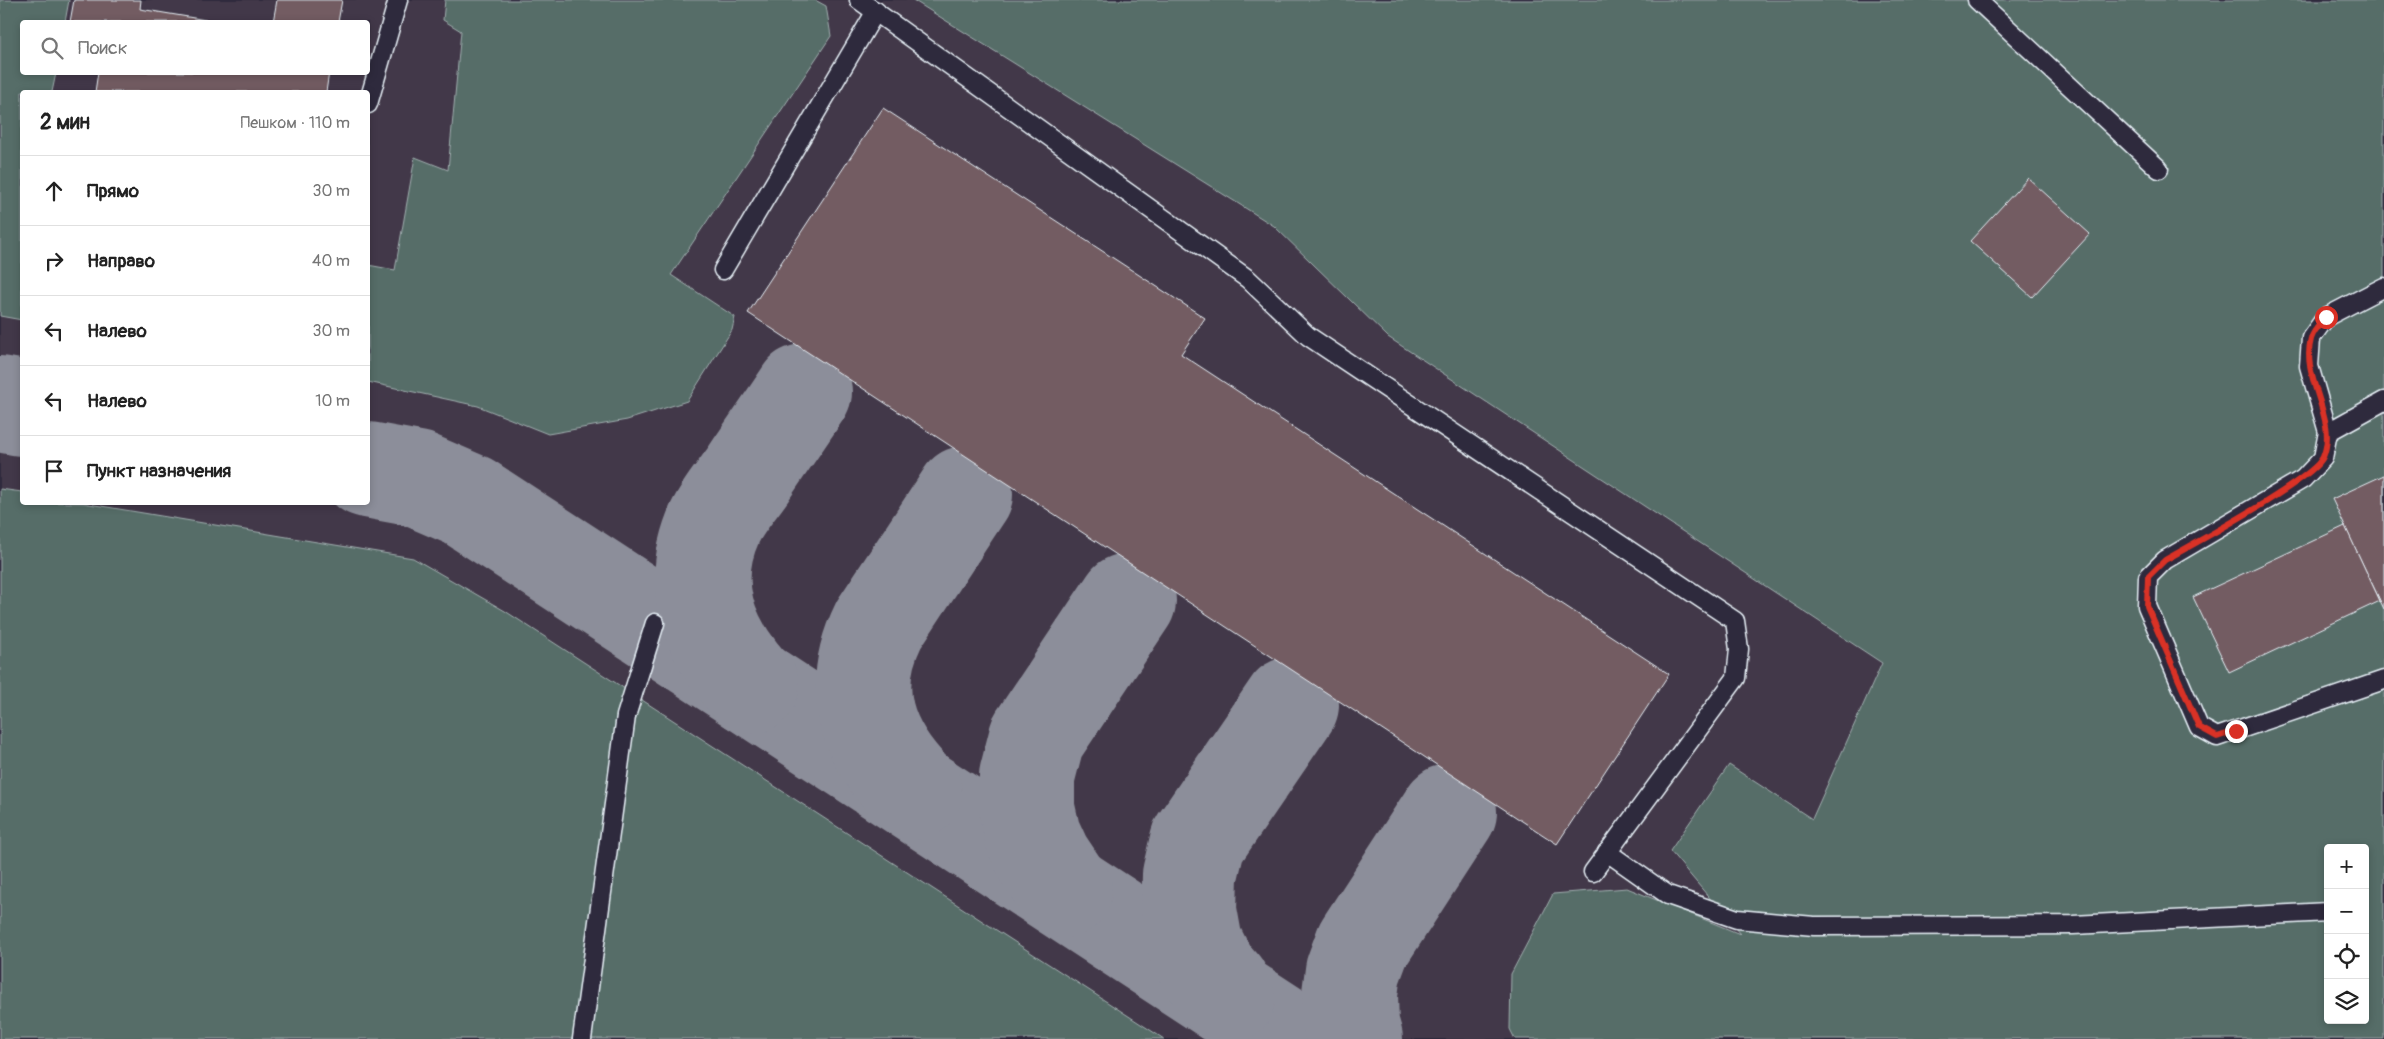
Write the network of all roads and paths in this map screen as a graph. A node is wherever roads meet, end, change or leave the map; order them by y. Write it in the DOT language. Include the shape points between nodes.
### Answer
graph roads {
  1 [pos="398,0"];
  2 [pos="859,0"];
  3 [pos="1977,0"];
  4 [pos="876,11"];
  5 [pos="370,97"];
  6 [pos="2160,169"];
  7 [pos="723,270"];
  8 [pos="2384,288"];
  9 [pos="2384,401"];
  10 [pos="2328,432"];
  11 [pos="655,623"];
  12 [pos="2384,680"];
  13 [pos="1607,852"];
  14 [pos="1593,872"];
  15 [pos="2324,912"];
  16 [pos="582,1039"];
  1 -- 5 [label="lane"];
  2 -- 4 [label="lane"];
  3 -- 6 [label="lane"];
  4 -- 7 [label="lane"];
  4 -- 13 [label="lane" via="1248,279 1308,336 1736,621 1739,649 1736,678"];
  8 -- 10 [label="lane" via="2326,317 2311,338 2309,366"];
  9 -- 10 [label="lane"];
  10 -- 12 [label="lane" via="2323,458 2303,479 2165,560 2148,577 2147,606 2199,727 2217,737"];
  11 -- 16 [label="lane" via="626,716"];
  13 -- 14 [label="lane"];
  13 -- 15 [label="lane" via="1668,895 1737,919 1805,925 2073,925"];
}
